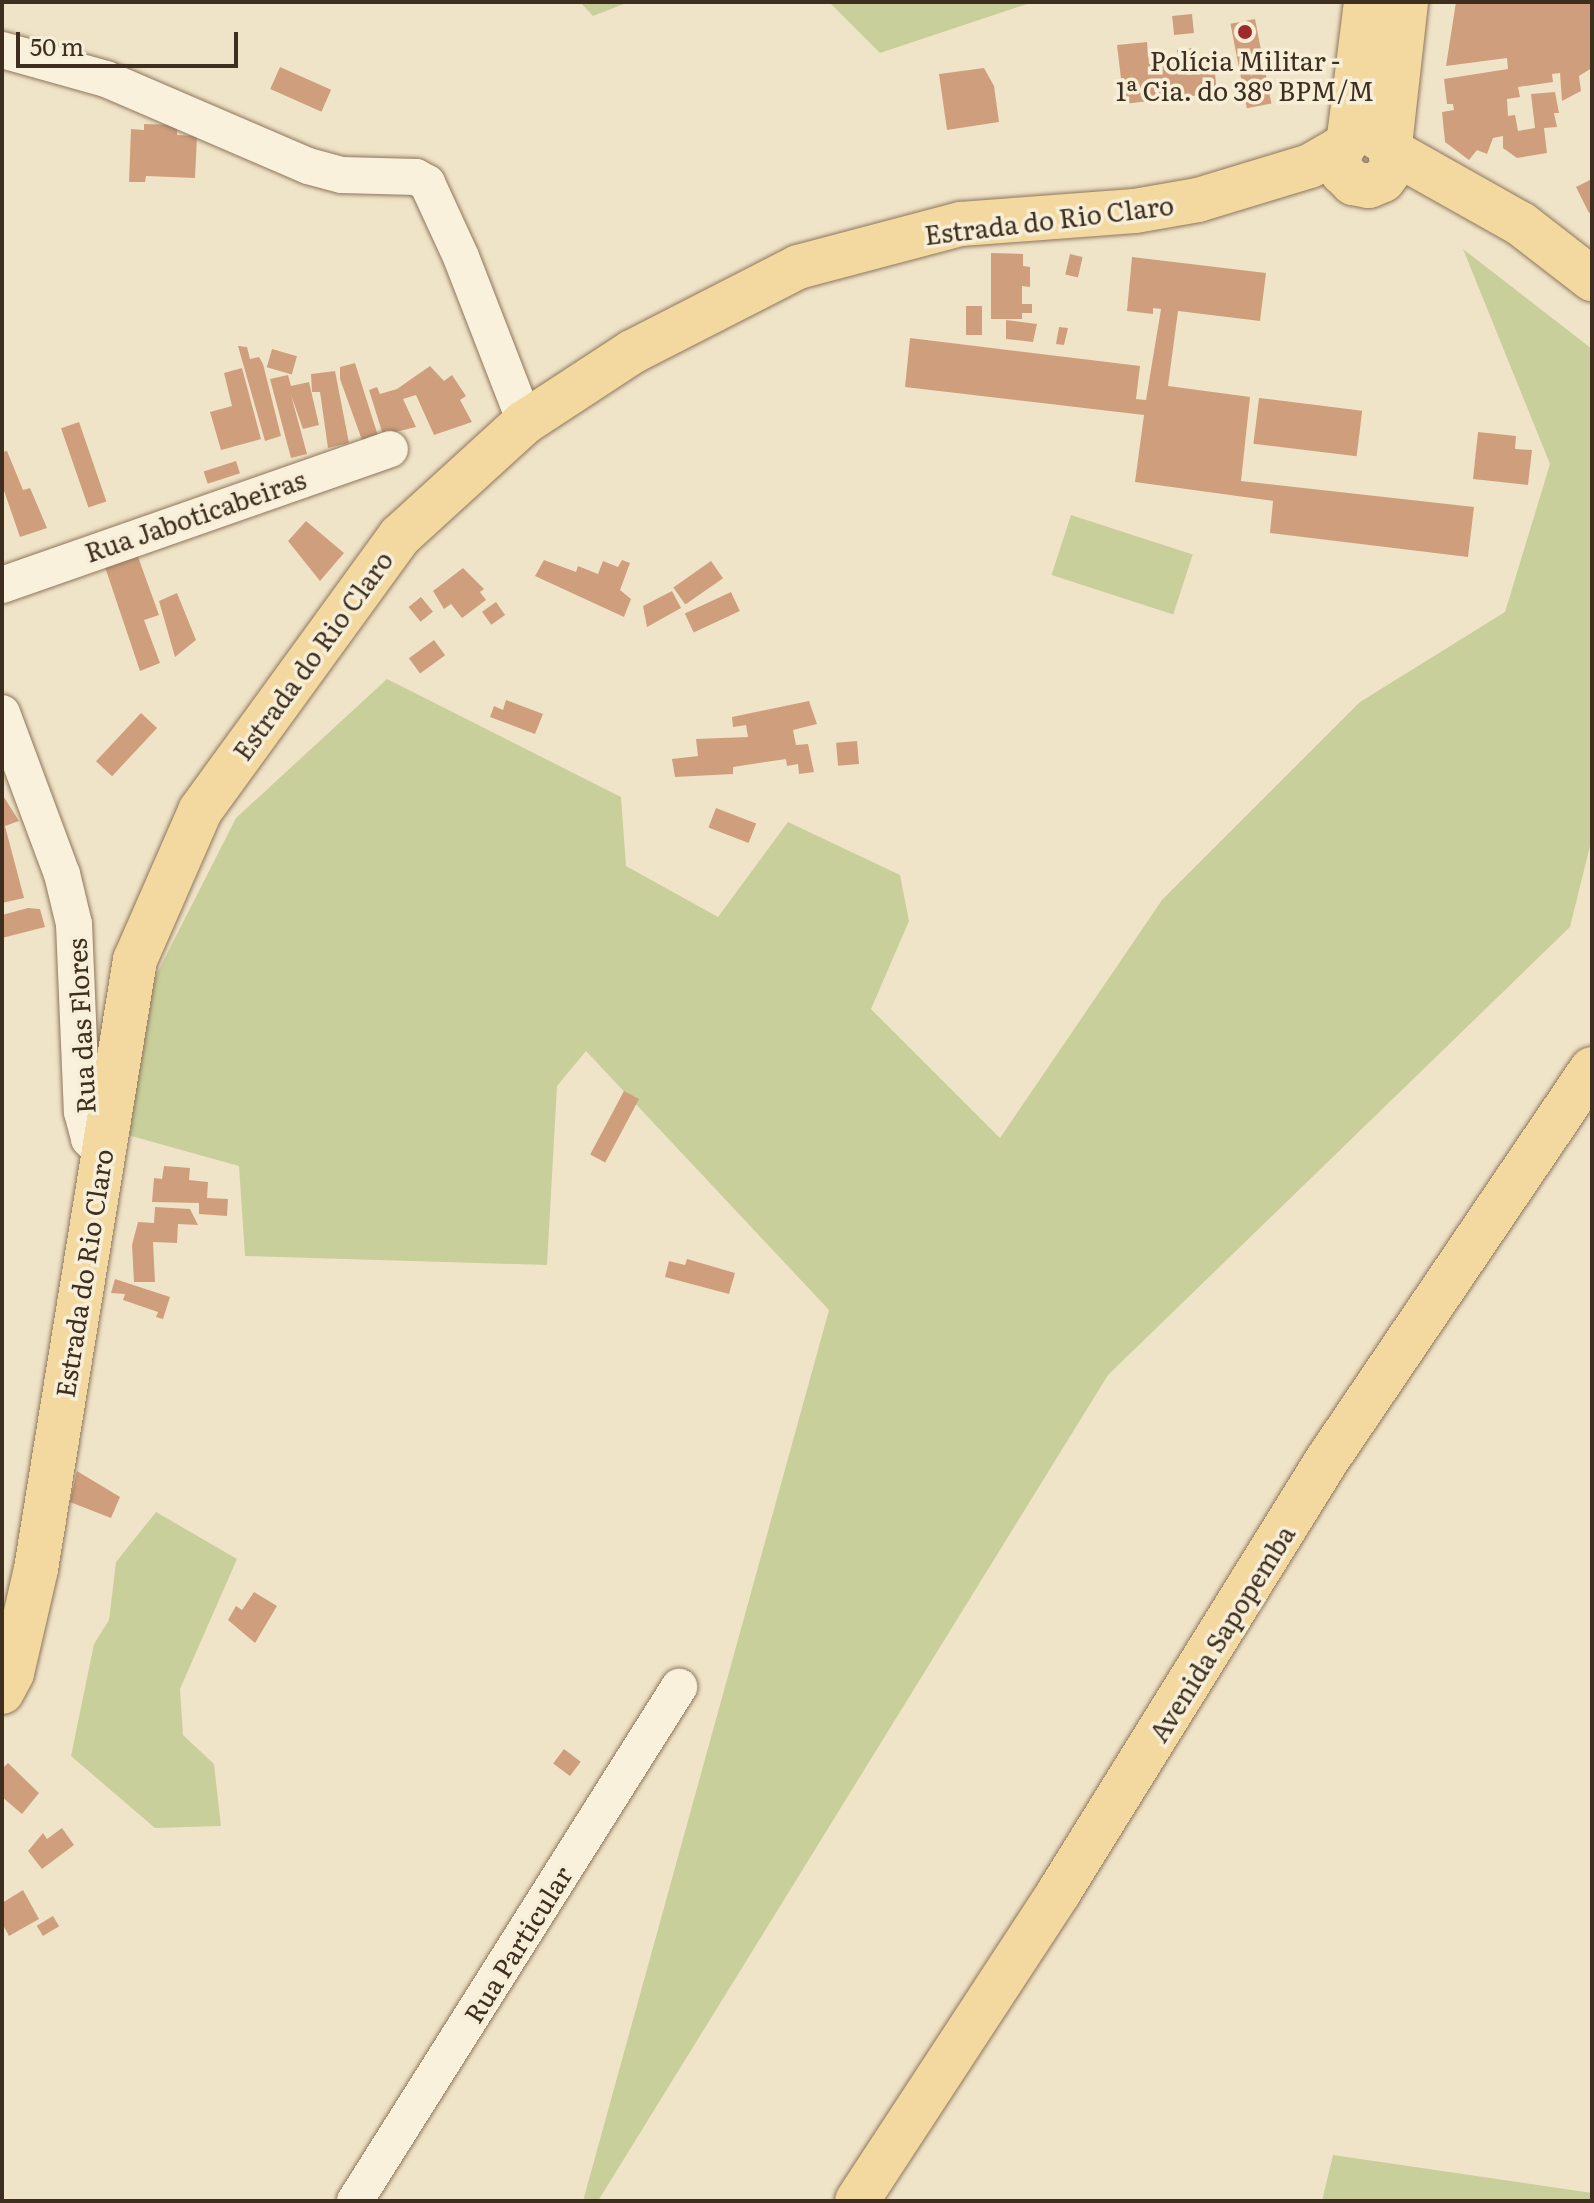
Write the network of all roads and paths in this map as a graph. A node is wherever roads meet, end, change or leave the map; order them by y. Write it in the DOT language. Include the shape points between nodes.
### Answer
graph roads {
  1 [pos="1366,2"];
  2 [pos="1406,2"];
  3 [pos="2,50"];
  4 [pos="1367,158"];
  5 [pos="1580,269"];
  6 [pos="525,422"];
  7 [pos="390,449"];
  8 [pos="2,585"];
  9 [pos="2,713"];
  10 [pos="1592,1069"];
  11 [pos="103,1153"];
  12 [pos="679,1687"];
  13 [pos="2,1692"];
  14 [pos="355,2201"];
  15 [pos="857,2201"];
  1 -- 4 [label="main road"];
  2 -- 4 [label="main road"];
  3 -- 6 [label="street" via="106,79 308,166 342,175 416,177 427,183"];
  4 -- 5 [label="main road" via="1438,202"];
  4 -- 6 [label="main road, Estrada do Rio Claro" via="1135,211 961,224 798,267 632,352"];
  6 -- 11 [label="main road, Estrada do Rio Claro" via="400,536 200,811 135,960"];
  7 -- 8 [label="street, Rua Jaboticabeiras"];
  9 -- 11 [label="street, Rua das Flores" via="62,874 74,924 82,1112 89,1139"];
  10 -- 15 [label="main road, Avenida Sapopemba" via="1327,1460 1067,1879"];
  11 -- 13 [label="main road, Estrada do Rio Claro" via="36,1569 12,1673"];
  12 -- 14 [label="street, Rua Particular"];
}
